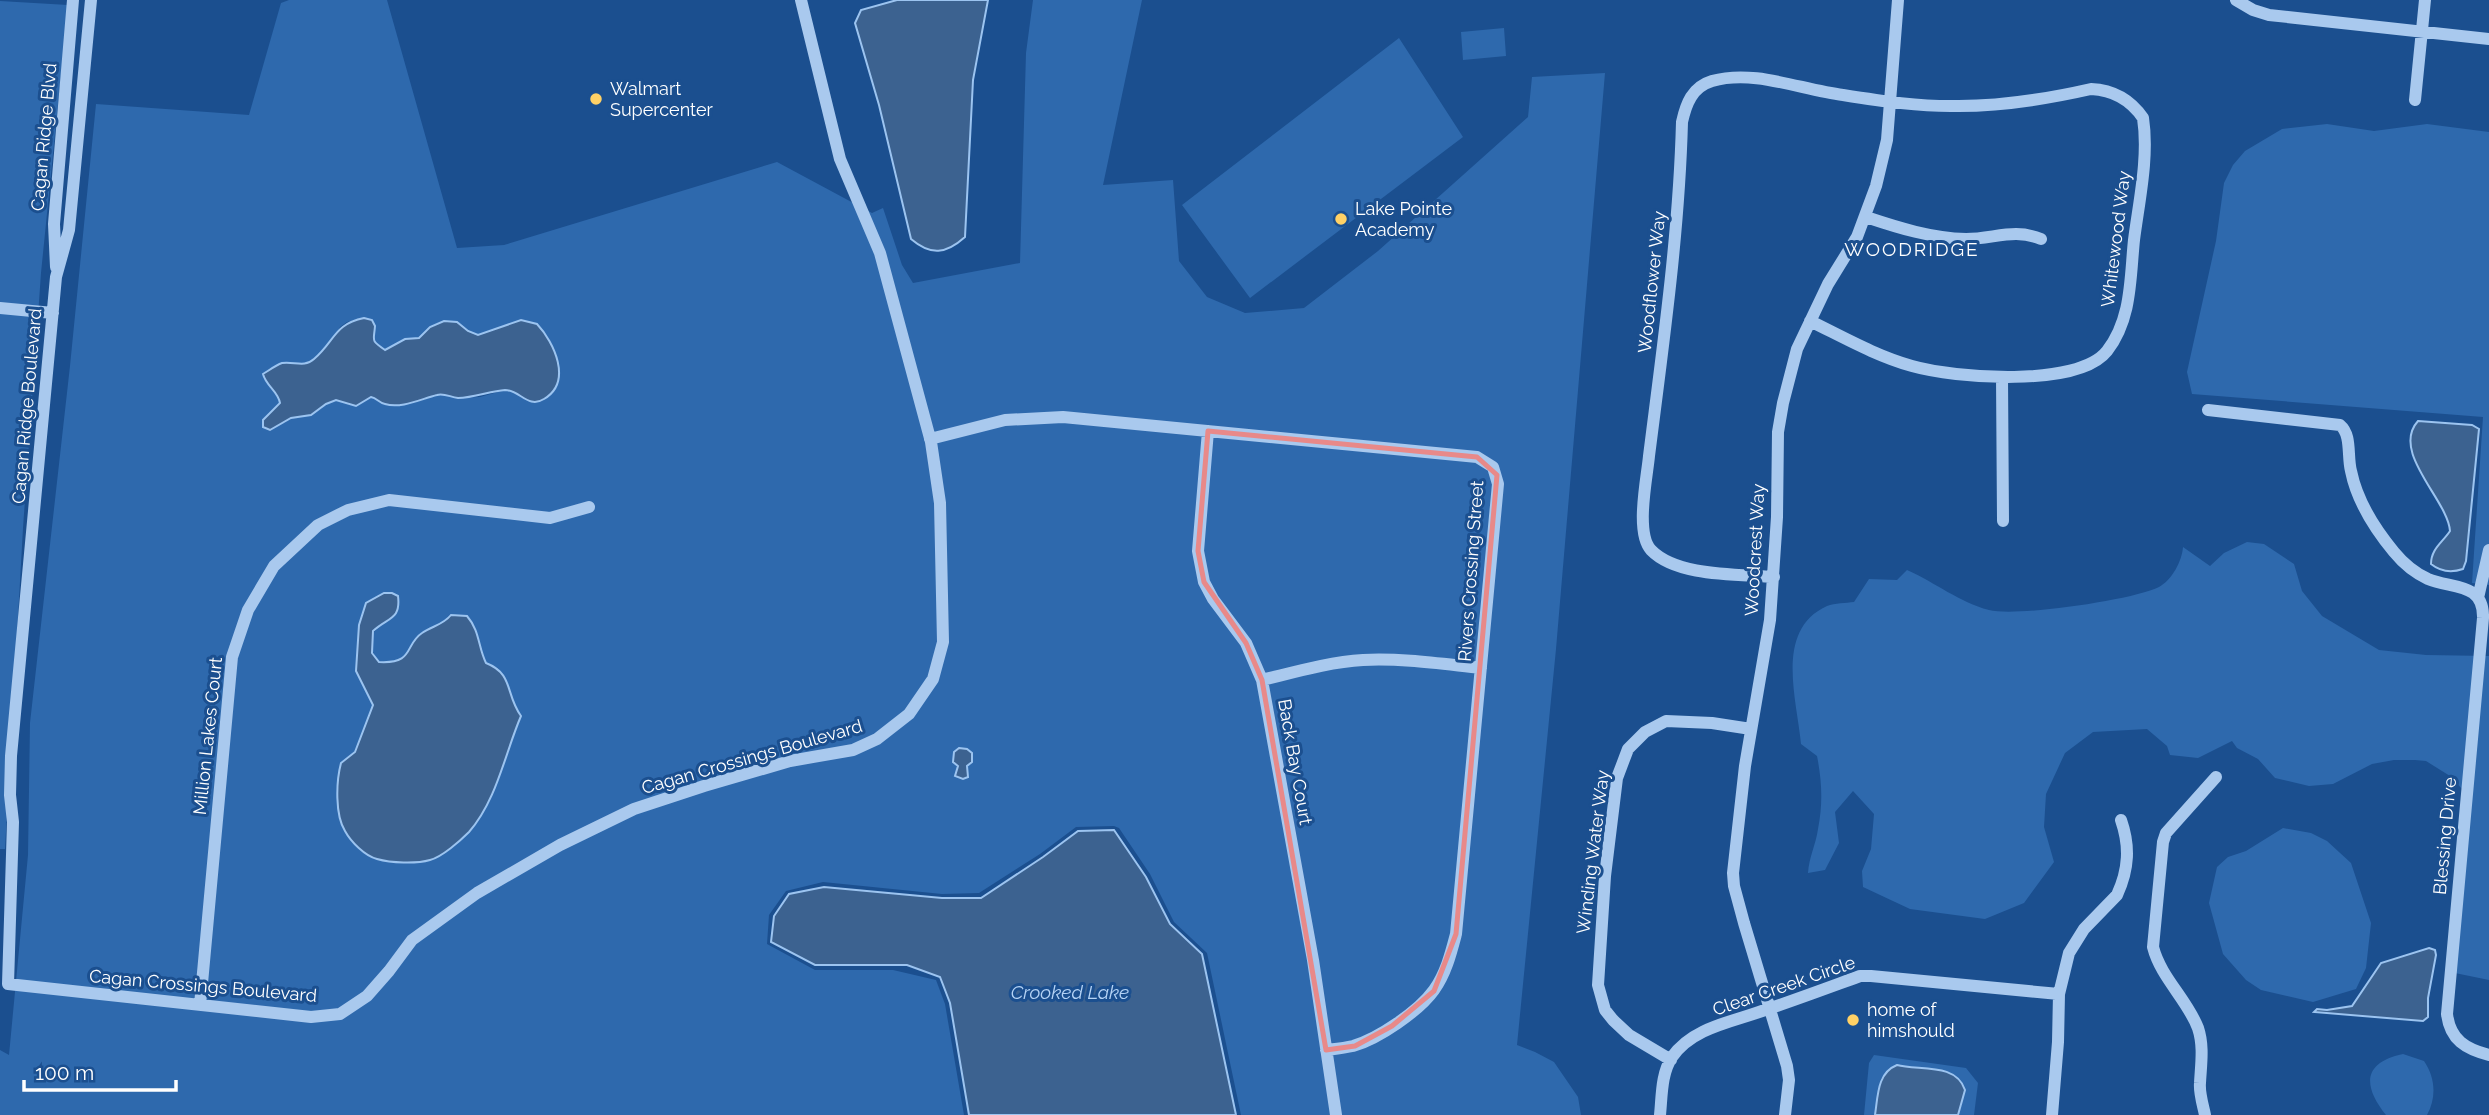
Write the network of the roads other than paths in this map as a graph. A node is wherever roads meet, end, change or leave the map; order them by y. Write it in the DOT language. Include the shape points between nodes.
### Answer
graph roads {
  1 [pos="73,0"];
  2 [pos="91,0"];
  3 [pos="801,0"];
  4 [pos="1898,0"];
  5 [pos="2236,0"];
  6 [pos="2425,0"];
  7 [pos="2422,32"];
  8 [pos="2489,39"];
  9 [pos="2415,100"];
  10 [pos="1891,101"];
  11 [pos="1866,217"];
  12 [pos="2041,239"];
  13 [pos="56,277"];
  14 [pos="0,308"];
  15 [pos="53,313"];
  16 [pos="1810,321"];
  17 [pos="2002,377"];
  18 [pos="2208,410"];
  19 [pos="1208,431"];
  20 [pos="930,439"];
  21 [pos="589,508"];
  22 [pos="2003,521"];
  23 [pos="2489,551"];
  24 [pos="1773,578"];
  25 [pos="2478,598"];
  26 [pos="1481,668"];
  27 [pos="1262,680"];
  28 [pos="1751,729"];
  29 [pos="2216,778"];
  30 [pos="2121,820"];
  31 [pos="6,823"];
  32 [pos="8,984"];
  33 [pos="2059,995"];
  34 [pos="200,1005"];
  35 [pos="1771,1008"];
  36 [pos="1325,1050"];
  37 [pos="2489,1055"];
  38 [pos="1671,1060"];
  39 [pos="1336,1115"];
  40 [pos="1660,1115"];
  41 [pos="1786,1115"];
  42 [pos="2052,1115"];
  43 [pos="2205,1115"];
  1 -- 13 [label="street, Cagan Ridge Blvd" via="54,224"];
  2 -- 13 [label="street, Cagan Ridge Boulevard" via="69,230"];
  3 -- 20 [label="street, Cagan Crossings Boulevard" via="840,159 880,253"];
  4 -- 10 [label="street, Woodcrest Way"];
  5 -- 7 [label="street" via="2269,15"];
  6 -- 7 [label="street"];
  7 -- 8 [label="street"];
  7 -- 9 [label="street"];
  10 -- 11 [label="street, Woodcrest Way" via="1883,163"];
  10 -- 17 [label="street, Whitewood Way" via="1988,106 2091,89 2121,96 2143,118 2143,173 2129,304 2117,336 2105,354 2086,367"];
  10 -- 24 [label="street, Woodflower Way" via="1736,79 1711,82 1694,92 1682,122 1677,230 1644,538 1659,556 1685,568"];
  11 -- 12 [label="street" via="1939,237 1976,239 2019,233"];
  11 -- 16 [label="street, Woodcrest Way"];
  13 -- 15 [label="street, Cagan Ridge Boulevard"];
  14 -- 15 [label="street"];
  15 -- 31 [label="street, Cagan Ridge Boulevard"];
  16 -- 17 [label="street, Whitewood Way" via="1909,365"];
  16 -- 24 [label="street, Woodcrest Way" via="1793,360 1783,402 1776,460"];
  17 -- 22 [label="street"];
  18 -- 25 [label="street" via="2340,425 2347,431 2358,494 2395,552 2420,575 2465,588"];
  19 -- 20 [label="street, Rivers Crossing Street" via="1063,417 1006,420"];
  19 -- 26 [label="street, Rivers Crossing Street" via="1477,457 1493,467 1498,484"];
  19 -- 27 [label="street, Back Bay Court" via="1198,551 1204,582 1246,643"];
  20 -- 34 [label="street, Cagan Crossings Boulevard" via="940,503 943,642 933,679 909,714 853,750 790,761 704,786 634,809 560,845 477,893 412,940 367,996 340,1014 311,1017"];
  21 -- 34 [label="street, Million Lakes Court" via="550,518 389,500 348,510 318,525 274,566 248,610 232,657"];
  23 -- 25 [label="street, Blessing Drive"];
  24 -- 28 [label="street, Woodcrest Way" via="1764,666"];
  25 -- 37 [label="street, Blessing Drive" via="2483,618 2447,1014 2458,1041"];
  26 -- 27 [label="street" via="1361,660"];
  26 -- 36 [label="street, Rivers Crossing Street" via="1456,934 1448,963 1434,991 1392,1026 1355,1046"];
  27 -- 36 [label="street, Back Bay Court" via="1298,870"];
  28 -- 35 [label="street, Woodcrest Way" via="1733,873"];
  28 -- 38 [label="street, Winding Water Way" via="1666,721 1628,748 1617,778 1598,985 1613,1020"];
  29 -- 43 [label="street" via="2166,833 2154,947 2157,963 2199,1032 2199,1085"];
  30 -- 33 [label="street" via="2128,852 2120,888 2075,940"];
  31 -- 32 [label="street, Cagan Ridge Boulevard"];
  32 -- 34 [label="street, Cagan Crossings Boulevard"];
  33 -- 35 [label="street, Clear Creek Circle" via="1860,976"];
  33 -- 42 [label="street"];
  35 -- 38 [label="street, Clear Creek Circle" via="1699,1034"];
  35 -- 41 [label="street, Woodcrest Way" via="1789,1080"];
  36 -- 39 [label="street, Back Bay Court"];
  38 -- 40 [label="street"];
}
